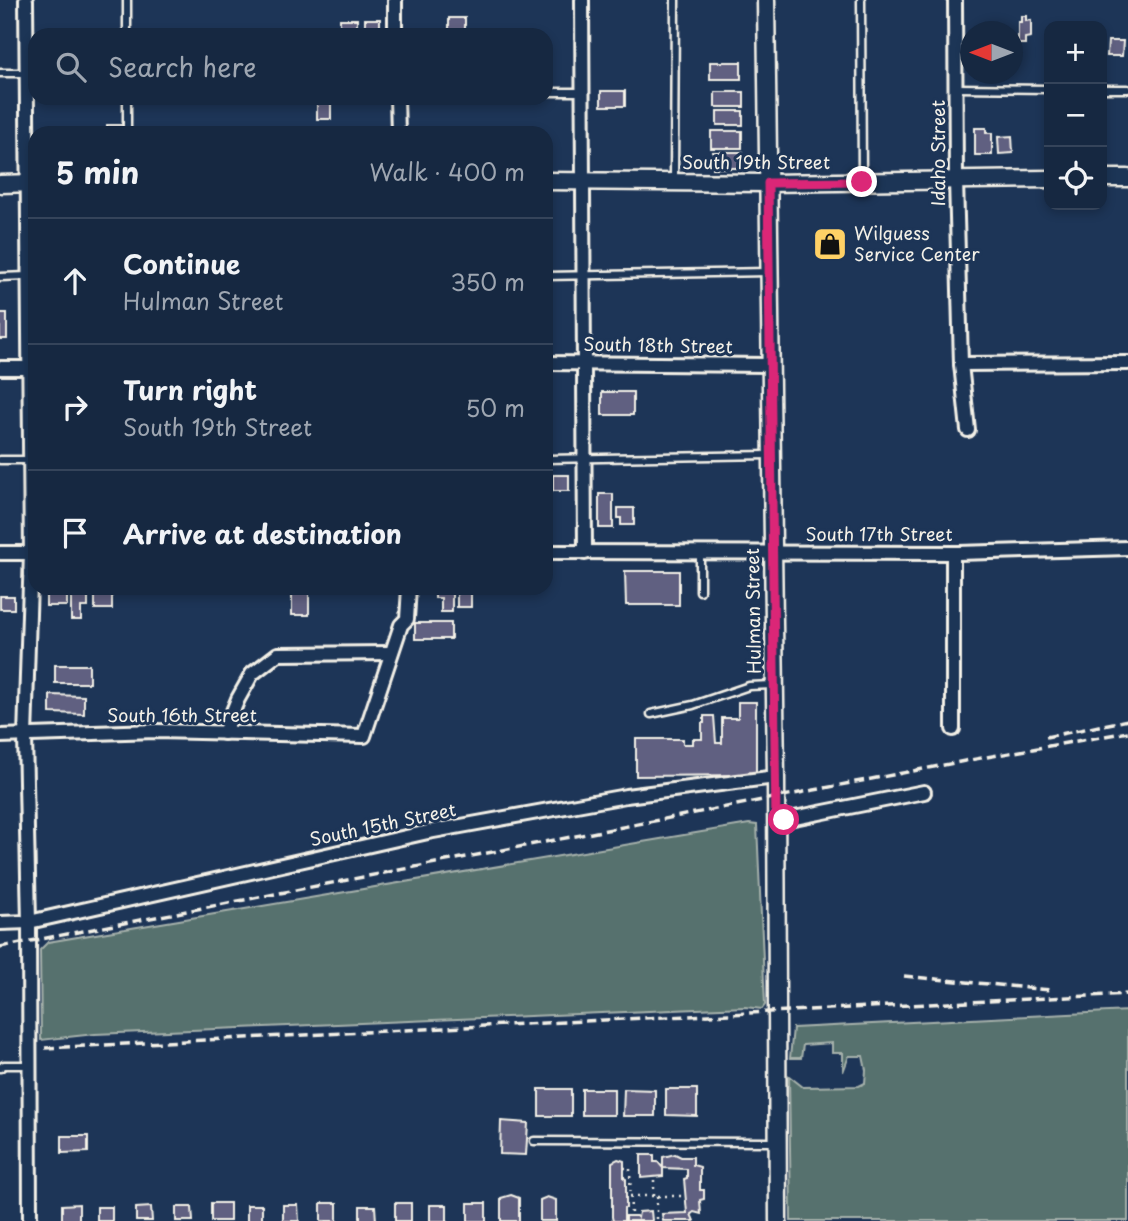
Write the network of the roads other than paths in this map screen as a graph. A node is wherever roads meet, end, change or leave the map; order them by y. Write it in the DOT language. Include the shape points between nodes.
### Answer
graph roads {
  1 [pos="26,0"];
  2 [pos="127,0"];
  3 [pos="395,0"];
  4 [pos="582,0"];
  5 [pos="675,0"];
  6 [pos="766,0"];
  7 [pos="861,0"];
  8 [pos="956,0"];
  9 [pos="127,28"];
  10 [pos="396,28"];
  11 [pos="0,73"];
  12 [pos="27,73"];
  13 [pos="956,88"];
  14 [pos="1044,89"];
  15 [pos="1107,89"];
  16 [pos="1128,89"];
  17 [pos="553,92"];
  18 [pos="582,92"];
  19 [pos="28,95"];
  20 [pos="28,105"];
  21 [pos="127,105"];
  22 [pos="397,105"];
  23 [pos="29,126"];
  24 [pos="127,126"];
  25 [pos="398,126"];
  26 [pos="1128,177"];
  27 [pos="1107,178"];
  28 [pos="1044,179"];
  29 [pos="956,180"];
  30 [pos="553,181"];
  31 [pos="581,181"];
  32 [pos="674,182"];
  33 [pos="862,182"];
  34 [pos="28,183"];
  35 [pos="768,183"];
  36 [pos="0,184"];
  37 [pos="768,272"];
  38 [pos="28,276"];
  39 [pos="553,276"];
  40 [pos="583,276"];
  41 [pos="0,277"];
  42 [pos="584,362"];
  43 [pos="553,363"];
  44 [pos="1128,363"];
  45 [pos="961,364"];
  46 [pos="769,365"];
  47 [pos="0,368"];
  48 [pos="28,368"];
  49 [pos="968,430"];
  50 [pos="771,455"];
  51 [pos="553,459"];
  52 [pos="0,460"];
  53 [pos="28,460"];
  54 [pos="584,460"];
  55 [pos="1128,548"];
  56 [pos="553,552"];
  57 [pos="773,552"];
  58 [pos="0,553"];
  59 [pos="28,553"];
  60 [pos="585,553"];
  61 [pos="699,553"];
  62 [pos="953,553"];
  63 [pos="700,591"];
  64 [pos="31,595"];
  65 [pos="409,595"];
  66 [pos="391,653"];
  67 [pos="774,684"];
  68 [pos="651,714"];
  69 [pos="953,729"];
  70 [pos="224,733"];
  71 [pos="0,736"];
  72 [pos="25,736"];
  73 [pos="776,777"];
  74 [pos="924,792"];
  75 [pos="776,824"];
  76 [pos="29,922"];
  77 [pos="0,923"];
  78 [pos="30,1065"];
  79 [pos="0,1068"];
  80 [pos="534,1141"];
  81 [pos="778,1142"];
  82 [pos="30,1221"];
  83 [pos="778,1221"];
  1 -- 12 [label="street"];
  2 -- 9 [label="lane"];
  3 -- 10 [label="street"];
  4 -- 18 [label="street"];
  5 -- 32 [label="lane"];
  6 -- 35 [label="street, Hulman Street"];
  7 -- 33 [label="lane"];
  8 -- 13 [label="street, Idaho Street"];
  11 -- 12 [label="lane"];
  12 -- 19 [label="street"];
  13 -- 14 [label="lane"];
  13 -- 29 [label="street, Idaho Street"];
  15 -- 16 [label="lane"];
  17 -- 18 [label="lane"];
  18 -- 31 [label="street"];
  20 -- 23 [label="street"];
  21 -- 24 [label="lane"];
  22 -- 25 [label="street"];
  26 -- 27 [label="street"];
  28 -- 29 [label="street, South 19th Street"];
  29 -- 33 [label="street, South 19th Street"];
  29 -- 45 [label="street, Idaho Street"];
  30 -- 31 [label="street, South 19th Street"];
  31 -- 32 [label="street, South 19th Street"];
  31 -- 40 [label="street"];
  32 -- 35 [label="street, South 19th Street"];
  33 -- 35 [label="street, South 19th Street"];
  34 -- 36 [label="street"];
  35 -- 37 [label="street, Hulman Street"];
  37 -- 40 [label="lane"];
  37 -- 46 [label="street, Hulman Street"];
  38 -- 41 [label="lane"];
  39 -- 40 [label="lane"];
  40 -- 42 [label="street"];
  42 -- 43 [label="street, South 18th Street"];
  42 -- 46 [label="street, South 18th Street"];
  42 -- 54 [label="street"];
  44 -- 45 [label="street"];
  45 -- 49 [label="street, Idaho Street"];
  46 -- 50 [label="street, Hulman Street"];
  47 -- 48 [label="street"];
  50 -- 54 [label="lane"];
  50 -- 57 [label="street, Hulman Street"];
  51 -- 54 [label="lane"];
  52 -- 53 [label="lane"];
  54 -- 60 [label="street"];
  55 -- 62 [label="street, South 17th Street"];
  56 -- 60 [label="street, South 17th Street"];
  57 -- 61 [label="street, South 17th Street"];
  57 -- 62 [label="street, South 17th Street"];
  57 -- 67 [label="street, Hulman Street"];
  58 -- 59 [label="street"];
  60 -- 61 [label="street, South 17th Street"];
  61 -- 63 [label="lane"];
  62 -- 69 [label="street"];
  64 -- 72 [label="street"];
  65 -- 66 [label="street" via="407,619"];
  66 -- 70 [label="street" via="278,654 252,674"];
  66 -- 70 [label="street, South 16th Street" via="364,736"];
  67 -- 68 [label="lane" via="749,686"];
  67 -- 73 [label="street, Hulman Street"];
  70 -- 72 [label="street, South 16th Street"];
  71 -- 72 [label="street, South 16th Street"];
  72 -- 76 [label="street"];
  73 -- 75 [label="street, Hulman Street"];
  73 -- 76 [label="street, South 15th Street" via="626,796 428,832"];
  74 -- 75 [label="street"];
  75 -- 81 [label="street, Hulman Street"];
  76 -- 77 [label="street, South 15th Street"];
  76 -- 78 [label="street"];
  78 -- 79 [label="lane"];
  78 -- 82 [label="street"];
  80 -- 81 [label="lane"];
  81 -- 83 [label="street, Hulman Street"];
}
